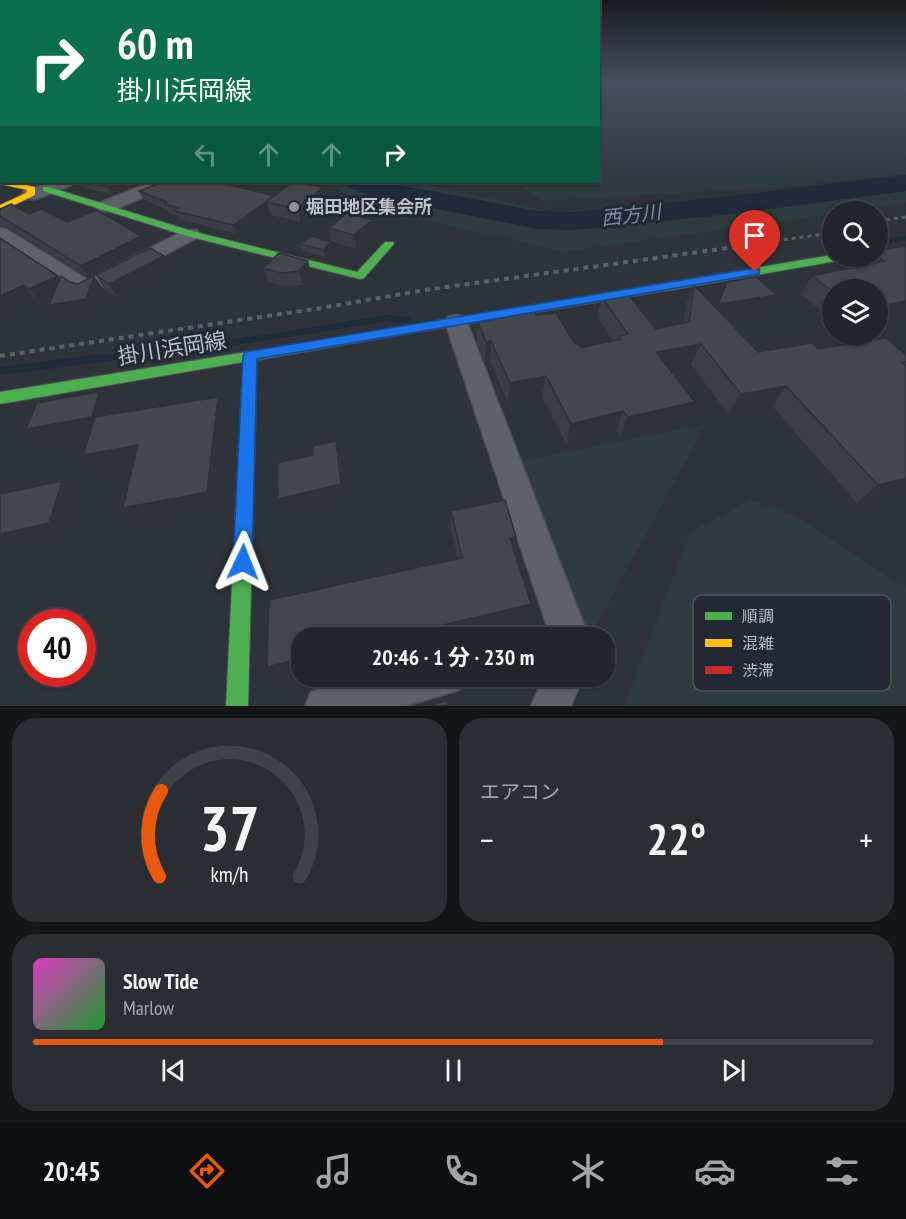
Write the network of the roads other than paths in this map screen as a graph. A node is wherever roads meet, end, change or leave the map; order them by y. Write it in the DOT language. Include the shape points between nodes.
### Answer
graph roads {
  1 [pos="8,183"];
  2 [pos="62,183"];
  3 [pos="163,183"];
  4 [pos="46,189"];
  5 [pos="30,195"];
  6 [pos="105,207"];
  7 [pos="0,209"];
  8 [pos="0,233"];
  9 [pos="192,234"];
  10 [pos="389,244"];
  11 [pos="822,260"];
  12 [pos="456,322"];
  13 [pos="250,356"];
  14 [pos="0,398"];
  15 [pos="566,627"];
  16 [pos="401,687"];
  17 [pos="559,687"];
  18 [pos="237,706"];
  19 [pos="325,706"];
  20 [pos="551,706"];
  1 -- 5 [label="street" via="32,189"];
  2 -- 4 [label="street"];
  3 -- 6 [label="street"];
  4 -- 5 [label="street"];
  4 -- 6 [label="street"];
  5 -- 7 [label="street"];
  6 -- 9 [label="street"];
  8 -- 9 [label="street" via="87,289"];
  9 -- 10 [label="street" via="360,276"];
  11 -- 12 [label="street, 掛川浜岡線"];
  12 -- 13 [label="street, 掛川浜岡線"];
  12 -- 15 [label="street"];
  13 -- 14 [label="street, 掛川浜岡線"];
  13 -- 18 [label="street"];
  16 -- 19 [label="street"];
  17 -- 20 [label="street"];
}
